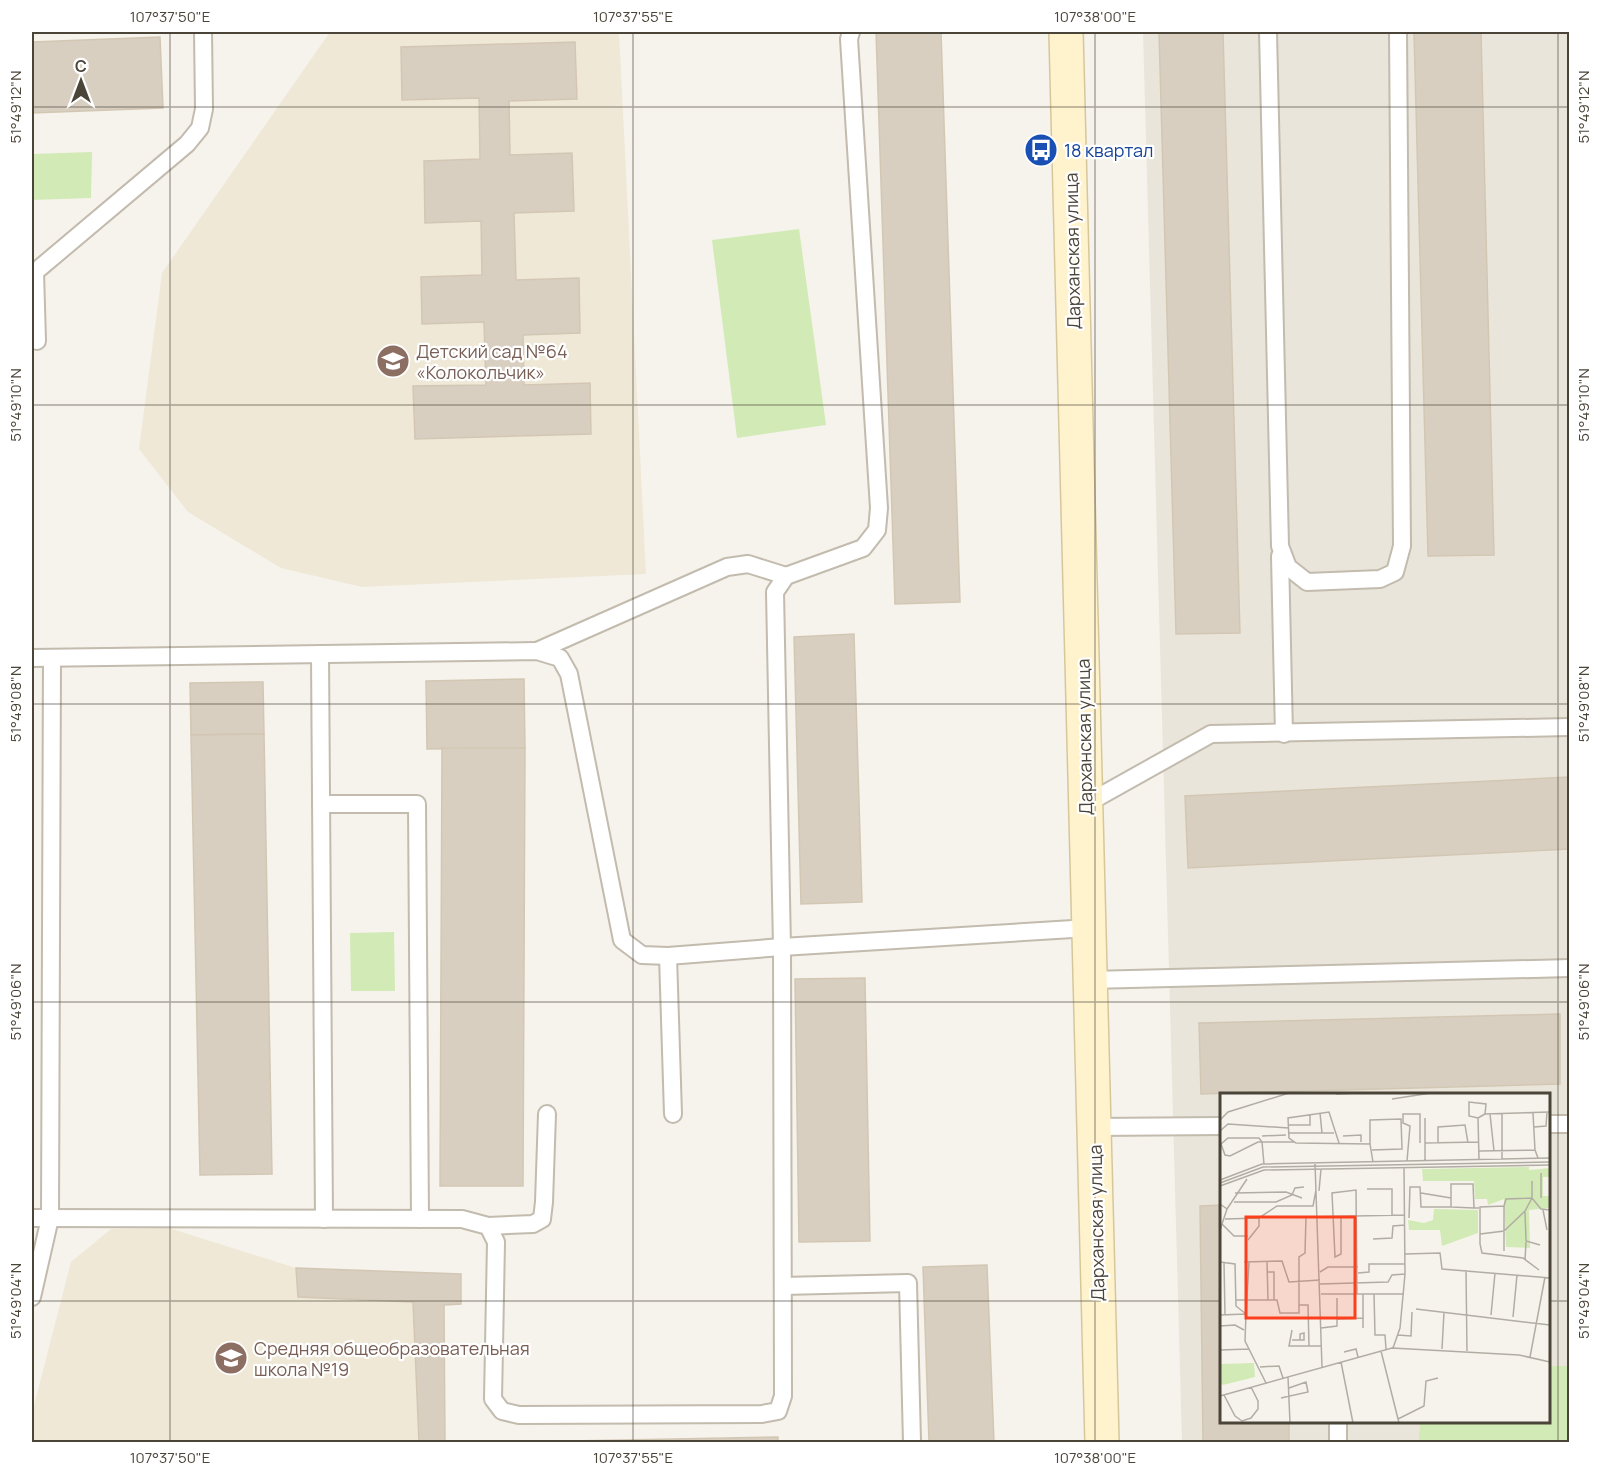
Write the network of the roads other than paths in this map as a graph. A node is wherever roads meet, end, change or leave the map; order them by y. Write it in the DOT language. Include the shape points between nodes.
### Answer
graph roads {
  1 [pos="203,32"];
  2 [pos="851,32"];
  3 [pos="1066,32"];
  4 [pos="1268,32"];
  5 [pos="1398,32"];
  6 [pos="33,273"];
  7 [pos="37,341"];
  8 [pos="1280,546"];
  9 [pos="786,576"];
  10 [pos="537,651"];
  11 [pos="320,654"];
  12 [pos="52,657"];
  13 [pos="32,658"];
  14 [pos="1569,728"];
  15 [pos="1284,734"];
  16 [pos="321,804"];
  17 [pos="1086,804"];
  18 [pos="1089,928"];
  19 [pos="782,947"];
  20 [pos="668,956"];
  21 [pos="1569,968"];
  22 [pos="1090,980"];
  23 [pos="547,1114"];
  24 [pos="673,1114"];
  25 [pos="1550,1124"];
  26 [pos="1569,1124"];
  27 [pos="1094,1126"];
  28 [pos="1220,1126"];
  29 [pos="32,1218"];
  30 [pos="50,1218"];
  31 [pos="324,1219"];
  32 [pos="420,1219"];
  33 [pos="488,1227"];
  34 [pos="783,1286"];
  35 [pos="32,1297"];
  36 [pos="1338,1423"];
  37 [pos="912,1443"];
  38 [pos="1102,1443"];
  39 [pos="1338,1443"];
  1 -- 6 [label="lane" via="204,110 200,128 187,144"];
  2 -- 9 [label="lane" via="879,508 877,530 863,548"];
  3 -- 17 [label="street, Дарханская улица"];
  4 -- 8 [label="lane"];
  5 -- 8 [label="lane" via="1402,546 1395,572 1380,579 1307,582 1288,567"];
  6 -- 7 [label="lane"];
  8 -- 15 [label="lane"];
  9 -- 10 [label="lane" via="748,564 727,567"];
  9 -- 19 [label="lane" via="775,592"];
  10 -- 11 [label="lane"];
  10 -- 20 [label="lane" via="560,657 569,674 622,940 642,955"];
  11 -- 12 [label="lane"];
  11 -- 16 [label="lane"];
  12 -- 13 [label="lane"];
  12 -- 30 [label="lane"];
  14 -- 15 [label="lane"];
  15 -- 17 [label="lane" via="1211,734"];
  16 -- 31 [label="lane"];
  16 -- 32 [label="lane" via="417,804"];
  17 -- 18 [label="street, Дарханская улица"];
  18 -- 19 [label="lane"];
  18 -- 22 [label="street, Дарханская улица"];
  19 -- 20 [label="lane"];
  19 -- 34 [label="lane"];
  20 -- 24 [label="lane"];
  21 -- 22 [label="lane"];
  22 -- 27 [label="street, Дарханская улица"];
  23 -- 33 [label="lane" via="542,1219 533,1224"];
  25 -- 26 [label="lane"];
  27 -- 28 [label="lane"];
  27 -- 38 [label="street, Дарханская улица"];
  29 -- 30 [label="lane"];
  30 -- 31 [label="lane"];
  30 -- 35 [label="lane"];
  31 -- 32 [label="lane"];
  32 -- 33 [label="lane" via="462,1219"];
  33 -- 34 [label="lane" via="495,1242 493,1400 502,1411 519,1415 778,1411 783,1396"];
  34 -- 37 [label="lane" via="908,1283"];
  36 -- 39 [label="lane"];
}
